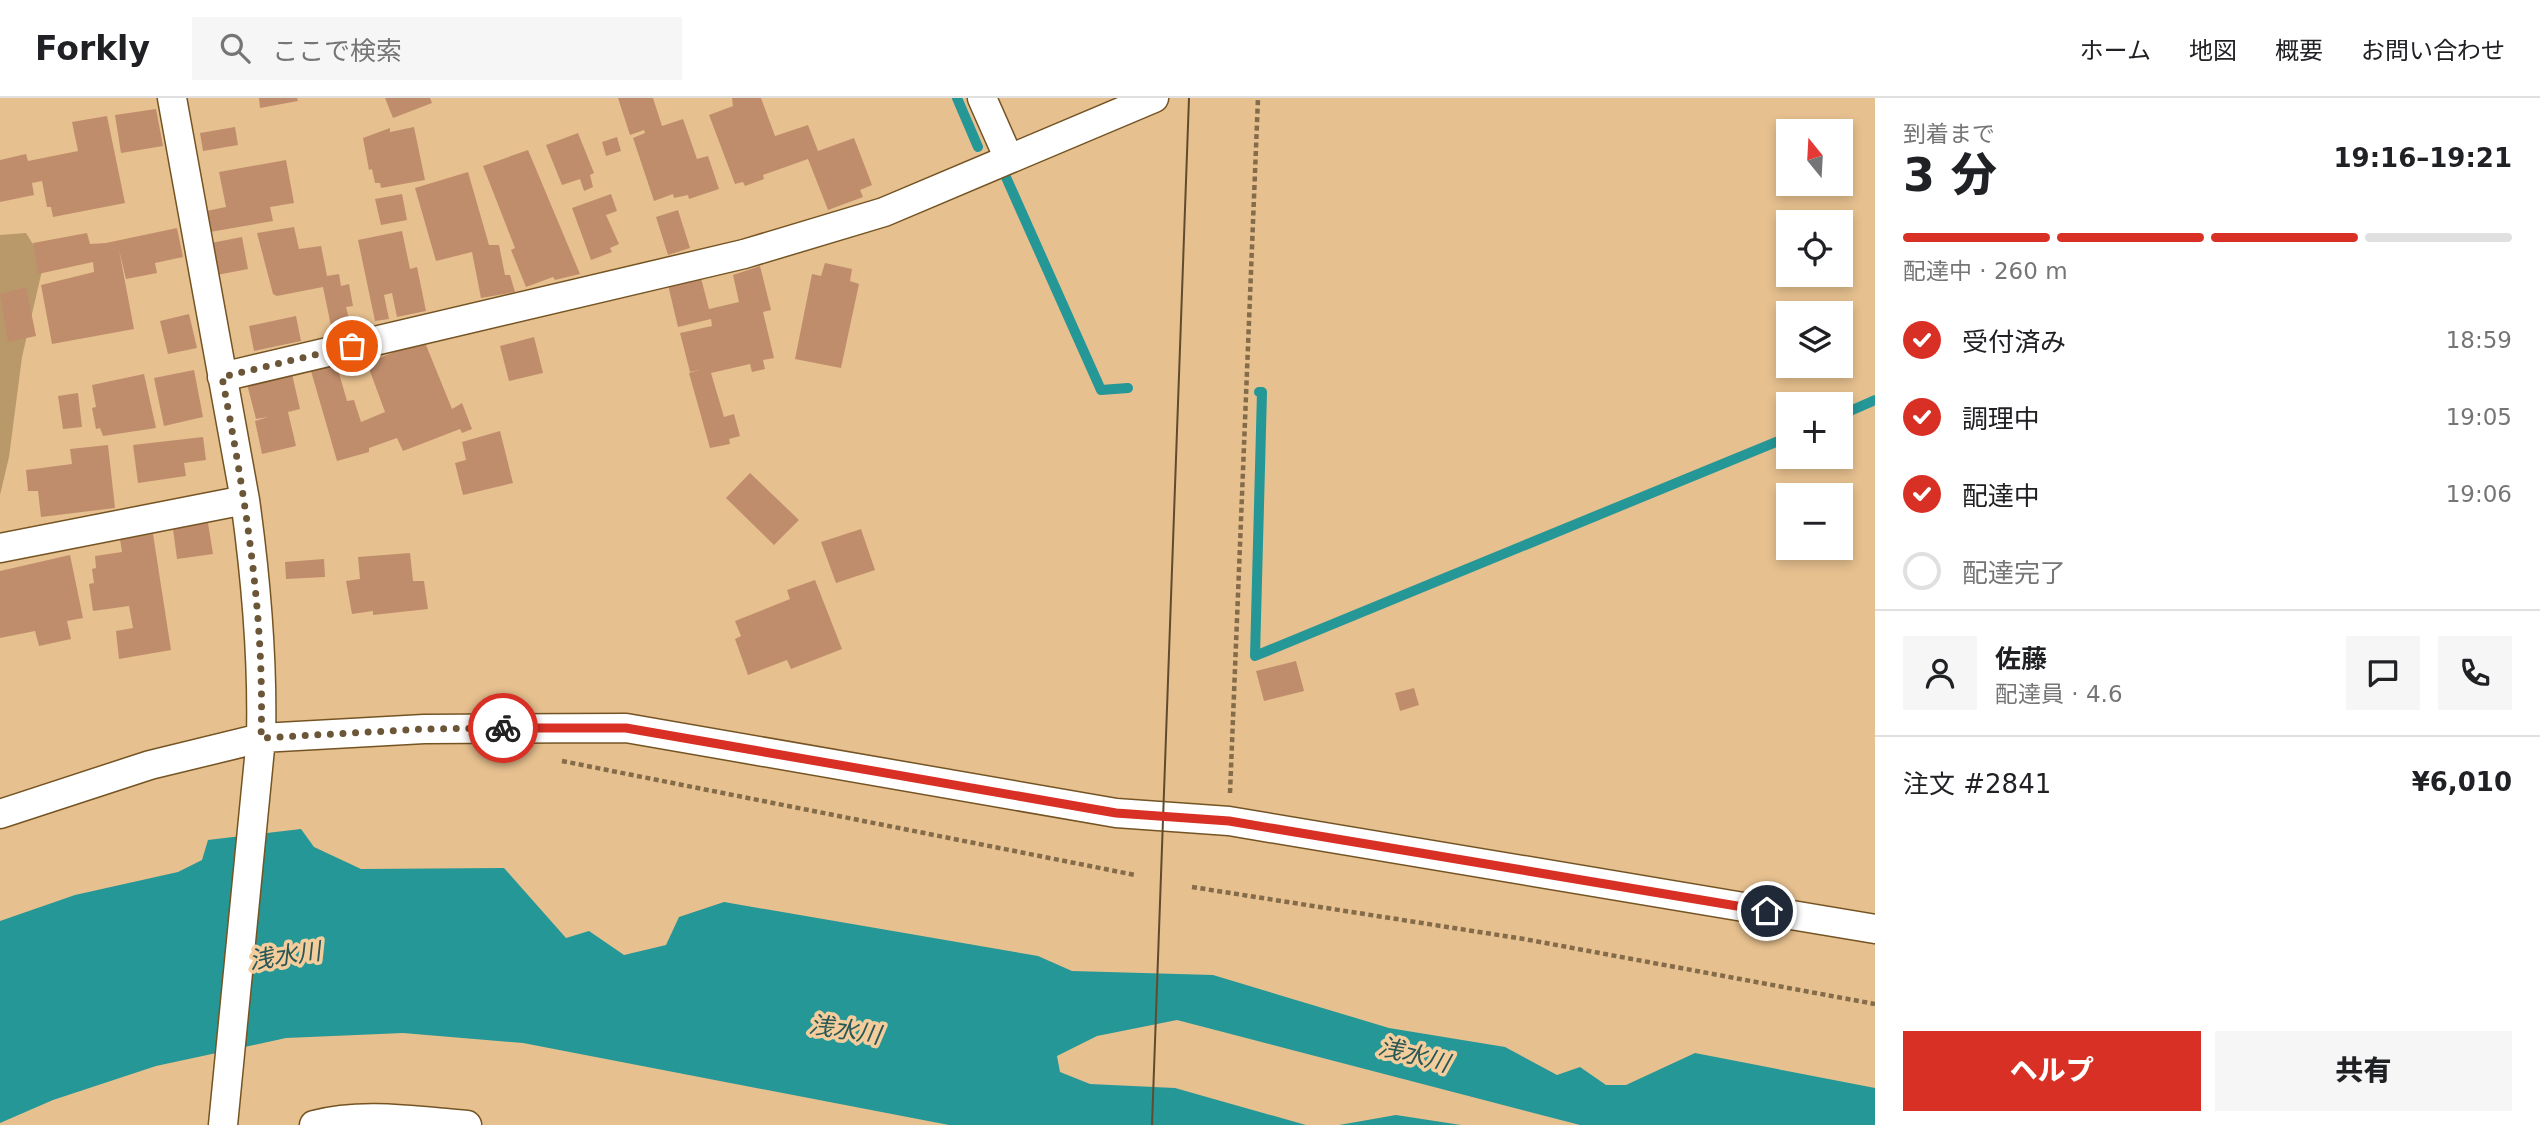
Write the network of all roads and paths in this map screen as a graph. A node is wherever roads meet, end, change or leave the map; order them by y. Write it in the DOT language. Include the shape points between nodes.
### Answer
graph roads {
  1 [pos="172,98"];
  2 [pos="982,98"];
  3 [pos="1154,98"];
  4 [pos="1258,98"];
  5 [pos="1009,159"];
  6 [pos="222,377"];
  7 [pos="245,500"];
  8 [pos="0,548"];
  9 [pos="261,738"];
  10 [pos="555,760"];
  11 [pos="0,814"];
  12 [pos="1229,821"];
  13 [pos="1135,875"];
  14 [pos="1192,887"];
  15 [pos="1875,929"];
  16 [pos="1875,1004"];
  17 [pos="223,1125"];
  18 [pos="314,1125"];
  19 [pos="467,1125"];
  1 -- 6 [label="street"];
  2 -- 5 [label="street"];
  3 -- 5 [label="street"];
  4 -- 12 [label="path"];
  5 -- 6 [label="street" via="884,212 744,254"];
  6 -- 7 [label="street"];
  7 -- 8 [label="street"];
  7 -- 9 [label="street" via="258,626"];
  9 -- 11 [label="street" via="150,765"];
  9 -- 12 [label="street" via="424,729 626,728 1116,813"];
  9 -- 17 [label="street"];
  10 -- 13 [label="path"];
  12 -- 15 [label="street"];
  14 -- 16 [label="path" via="1524,939"];
  18 -- 19 [label="street" via="385,1118"];
}
